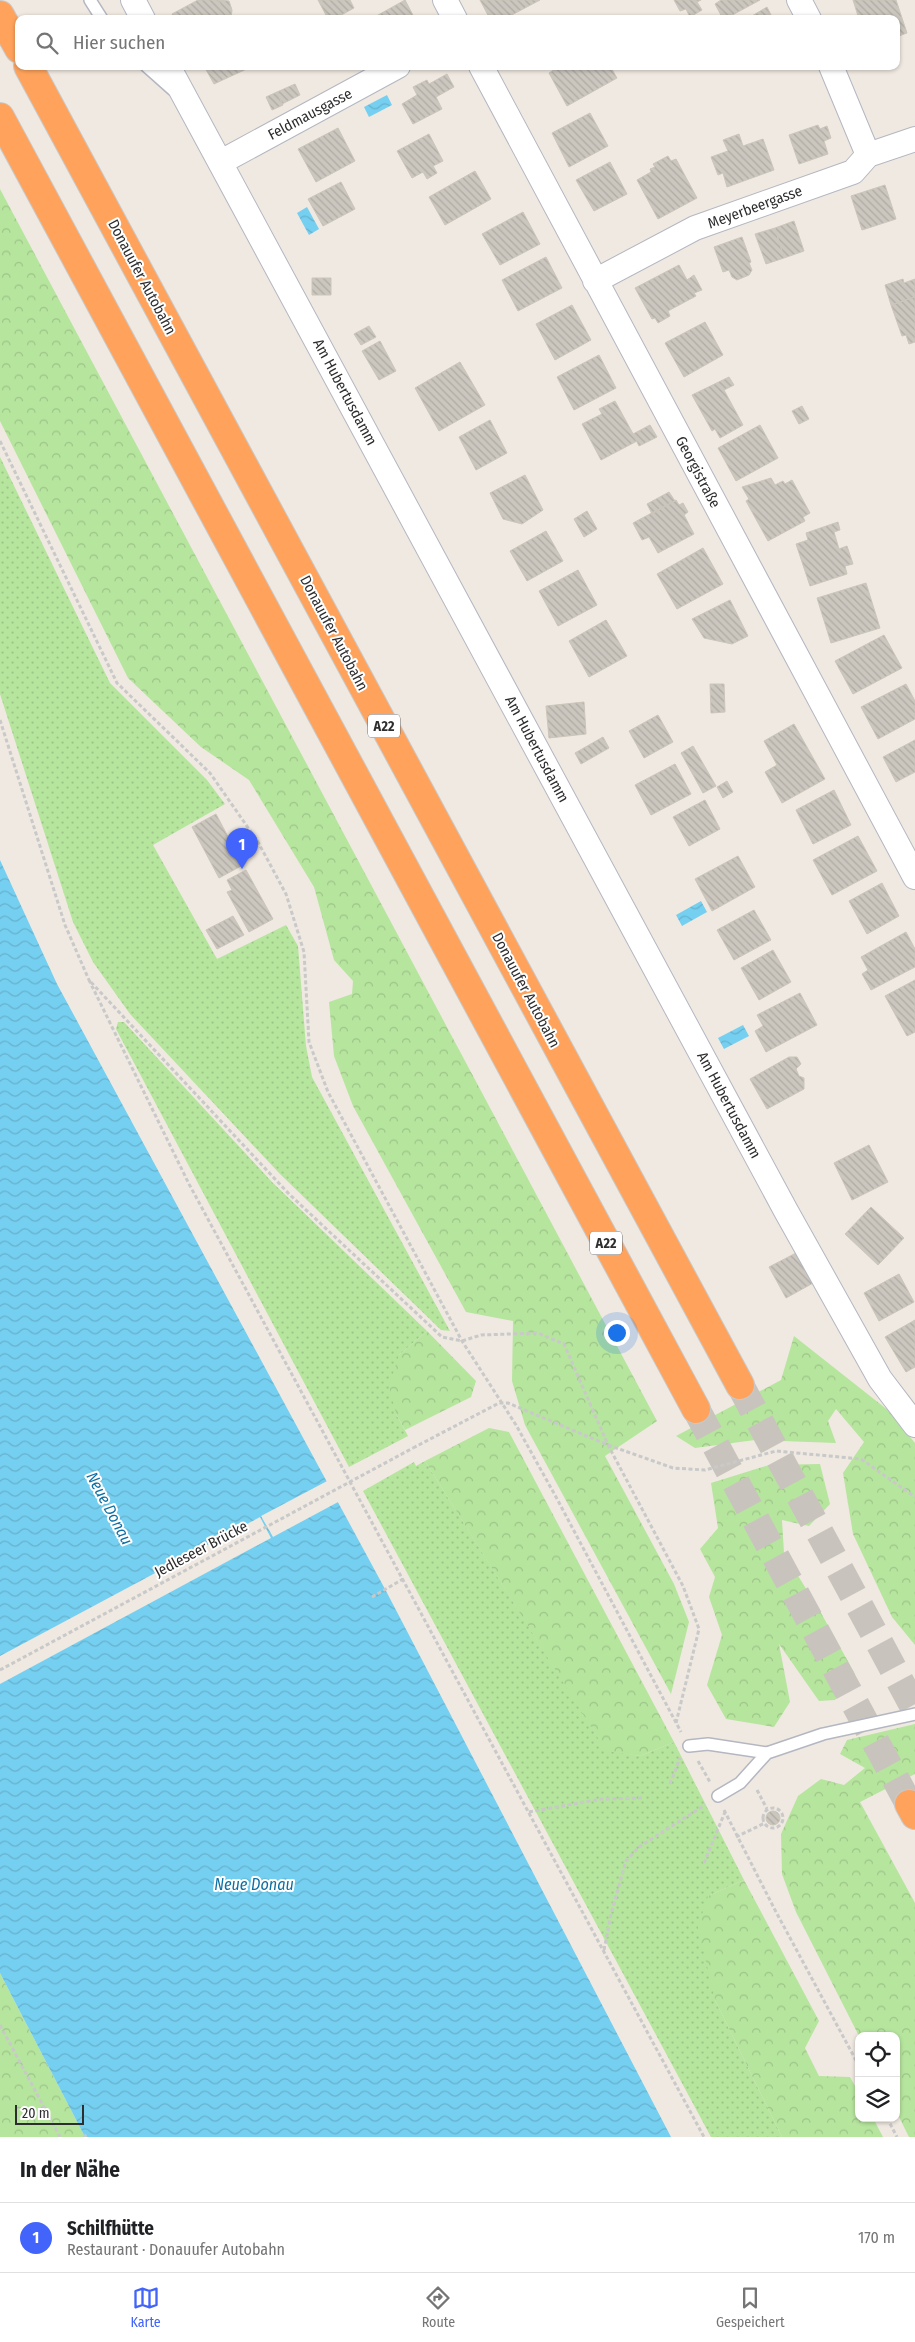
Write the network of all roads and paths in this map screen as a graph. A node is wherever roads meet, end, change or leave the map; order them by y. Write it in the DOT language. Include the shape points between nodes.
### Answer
graph roads {
  1 [pos="90,0"];
  2 [pos="133,0"];
  3 [pos="445,0"];
  4 [pos="799,0"];
  5 [pos="0,15"];
  6 [pos="99,15"];
  7 [pos="141,15"];
  8 [pos="453,15"];
  9 [pos="807,15"];
  10 [pos="15,42"];
  11 [pos="30,70"];
  12 [pos="151,70"];
  13 [pos="170,70"];
  14 [pos="391,70"];
  15 [pos="482,70"];
  16 [pos="833,70"];
  17 [pos="187,101"];
  18 [pos="0,117"];
  19 [pos="915,139"];
  20 [pos="868,155"];
  21 [pos="221,162"];
  22 [pos="595,281"];
  23 [pos="0,441"];
  24 [pos="0,720"];
  25 [pos="915,877"];
  26 [pos="89,980"];
  27 [pos="462,1341"];
  28 [pos="740,1385"];
  29 [pos="499,1402"];
  30 [pos="696,1409"];
  31 [pos="915,1425"];
  32 [pos="608,1445"];
  33 [pos="915,1497"];
  34 [pos="403,1579"];
  35 [pos="372,1597"];
  36 [pos="0,1670"];
  37 [pos="915,1714"];
  38 [pos="676,1723"];
  39 [pos="689,1746"];
  40 [pos="767,1753"];
  41 [pos="670,1784"];
  42 [pos="718,1796"];
  43 [pos="642,1798"];
  44 [pos="725,1811"];
  45 [pos="529,1812"];
  46 [pos="764,1823"];
  47 [pos="736,1837"];
  48 [pos="704,1863"];
  49 [pos="604,1950"];
  50 [pos="0,2025"];
  51 [pos="889,2122"];
  52 [pos="87,2135"];
  53 [pos="60,2137"];
  54 [pos="83,2137"];
  55 [pos="704,2137"];
  56 [pos="897,2137"];
  1 -- 6 [label="lane"];
  2 -- 7 [label="street"];
  3 -- 8 [label="street"];
  4 -- 9 [label="street"];
  5 -- 10 [label="highway"];
  11 -- 28 [label="highway, Donauufer Autobahn / A22"];
  12 -- 17 [label="lane"];
  13 -- 17 [label="street, Am Hubertusdamm"];
  14 -- 21 [label="street, Feldmausgasse"];
  15 -- 22 [label="street, Georgistraße"];
  16 -- 20 [label="street"];
  17 -- 21 [label="street, Am Hubertusdamm"];
  18 -- 30 [label="highway, A22"];
  19 -- 20 [label="street, Meyerbeergasse"];
  20 -- 22 [label="street, Meyerbeergasse" via="853,172 695,228"];
  21 -- 31 [label="street, Am Hubertusdamm" via="786,1211 880,1379"];
  22 -- 25 [label="street, Georgistraße"];
  23 -- 27 [label="path" via="117,683 210,773 258,842 286,894 304,952 309,1042 328,1092"];
  24 -- 26 [label="path" via="65,925"];
  26 -- 27 [label="path" via="289,1194 442,1337"];
  26 -- 34 [label="path" via="190,1184"];
  27 -- 29 [label="path"];
  27 -- 32 [label="path" via="481,1335 538,1333 564,1344"];
  29 -- 32 [label="path"];
  29 -- 36 [label="path, Jedleseer Brücke, bridge"];
  32 -- 33 [label="path" via="673,1468 697,1470 776,1451 861,1459"];
  32 -- 38 [label="path" via="683,1586 699,1629"];
  34 -- 35 [label="path"];
  34 -- 45 [label="path"];
  37 -- 40 [label="lane" via="823,1734"];
  39 -- 40 [label="lane" via="708,1744"];
  39 -- 41 [label="path"];
  40 -- 42 [label="lane" via="740,1783"];
  42 -- 49 [label="path" via="639,1847 626,1861"];
  43 -- 45 [label="path" via="601,1799"];
  44 -- 48 [label="path"];
  45 -- 49 [label="path"];
  46 -- 46 [label="path" via="774,1829 782,1825 783,1816 772,1807 764,1811"];
  46 -- 47 [label="path"];
  49 -- 55 [label="path"];
  50 -- 53 [label="path"];
  51 -- 56 [label="path"];
  52 -- 54 [label="path"];
}
